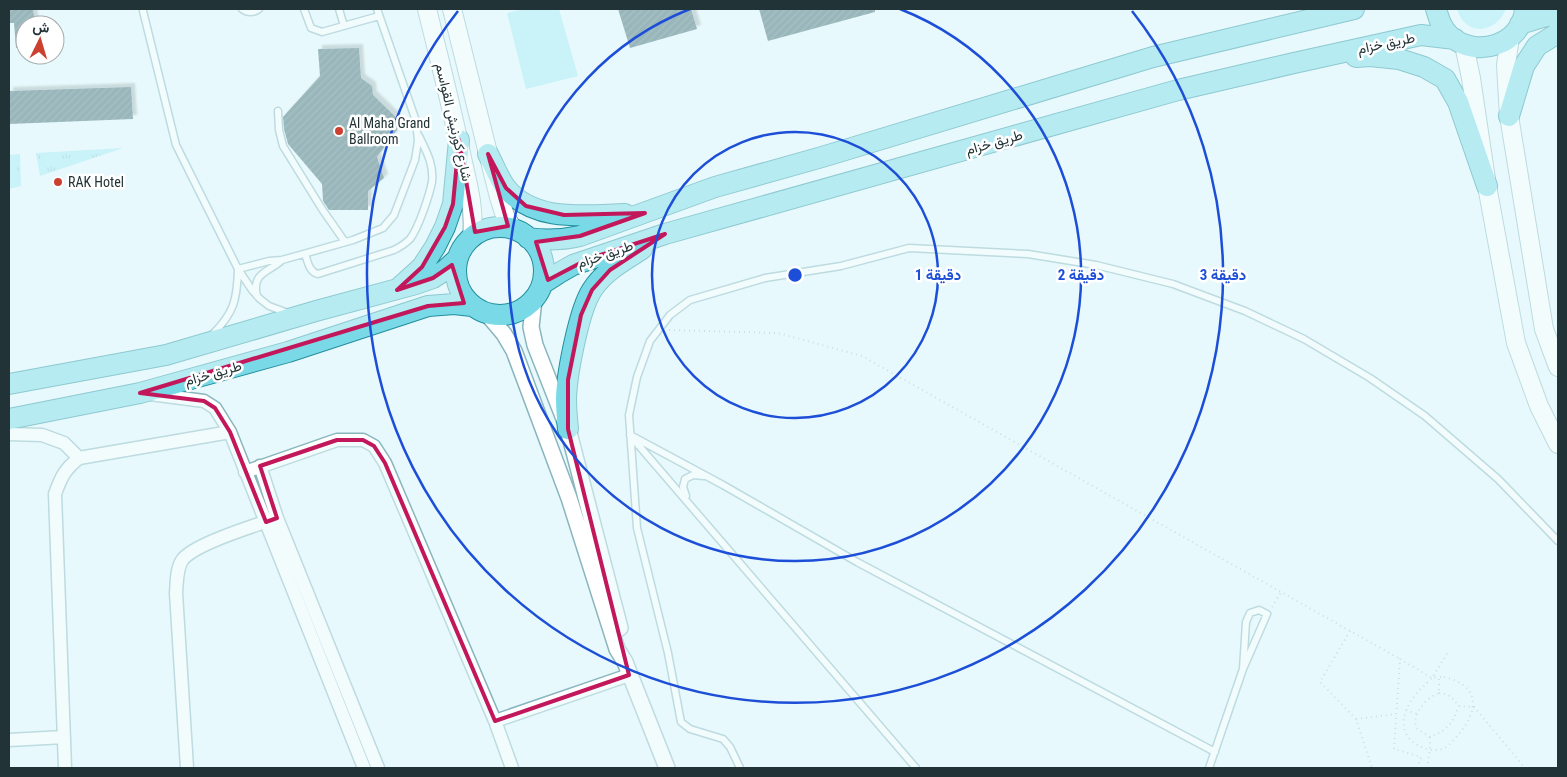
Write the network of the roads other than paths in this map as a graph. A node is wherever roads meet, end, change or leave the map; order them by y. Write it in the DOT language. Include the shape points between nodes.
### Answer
graph roads {
  1 [pos="242,9"];
  2 [pos="259,9"];
  3 [pos="304,9"];
  4 [pos="339,9"];
  5 [pos="427,9"];
  6 [pos="452,9"];
  7 [pos="1354,9"];
  8 [pos="1436,9"];
  9 [pos="143,11"];
  10 [pos="378,12"];
  11 [pos="1558,14"];
  12 [pos="1518,23"];
  13 [pos="344,26"];
  14 [pos="1558,33"];
  15 [pos="1460,42"];
  16 [pos="1294,63"];
  17 [pos="278,111"];
  18 [pos="1510,116"];
  19 [pos="418,134"];
  20 [pos="458,140"];
  21 [pos="488,154"];
  22 [pos="1487,186"];
  23 [pos="645,213"];
  24 [pos="520,234"];
  25 [pos="665,234"];
  26 [pos="472,237"];
  27 [pos="345,242"];
  28 [pos="305,254"];
  29 [pos="457,259"];
  30 [pos="282,260"];
  31 [pos="238,268"];
  32 [pos="397,290"];
  33 [pos="538,292"];
  34 [pos="258,297"];
  35 [pos="480,310"];
  36 [pos="316,311"];
  37 [pos="198,346"];
  38 [pos="1558,367"];
  39 [pos="9,384"];
  40 [pos="140,393"];
  41 [pos="53,411"];
  42 [pos="9,419"];
  43 [pos="9,427"];
  44 [pos="568,429"];
  45 [pos="230,432"];
  46 [pos="9,434"];
  47 [pos="630,435"];
  48 [pos="1558,444"];
  49 [pos="79,458"];
  50 [pos="260,466"];
  51 [pos="245,472"];
  52 [pos="707,476"];
  53 [pos="687,500"];
  54 [pos="272,520"];
  55 [pos="1558,541"];
  56 [pos="627,668"];
  57 [pos="1243,669"];
  58 [pos="495,722"];
  59 [pos="64,737"];
  60 [pos="9,740"];
  61 [pos="1215,752"];
  62 [pos="65,768"];
  63 [pos="187,768"];
  64 [pos="364,768"];
  65 [pos="378,768"];
  66 [pos="512,768"];
  67 [pos="668,768"];
  68 [pos="740,768"];
  69 [pos="916,768"];
  70 [pos="1209,768"];
  1 -- 2 [label="lane" via="248,12"];
  3 -- 13 [label="lane" via="310,28 317,32"];
  4 -- 13 [label="lane"];
  5 -- 20 [label="main road, شارع كورنيش القواسم"];
  6 -- 21 [label="main road, شارع كورنيش القواسم"];
  7 -- 23 [label="main road, طريق خزام" via="1153,57 715,187"];
  8 -- 15 [label="main road" via="1450,36"];
  9 -- 31 [label="lane" via="176,145"];
  10 -- 13 [label="lane"];
  10 -- 19 [label="lane"];
  11 -- 12 [label="main road"];
  12 -- 15 [label="main road, طريق خزام" via="1501,43 1489,47 1476,48"];
  12 -- 18 [label="main road" via="1506,66"];
  14 -- 18 [label="main road" via="1537,46 1524,66"];
  15 -- 16 [label="main road, طريق خزام" via="1420,35"];
  15 -- 22 [label="main road" via="1471,78"];
  16 -- 22 [label="main road" via="1370,56 1399,59 1424,67 1445,79 1458,102"];
  16 -- 25 [label="main road, طريق خزام" via="1178,90"];
  17 -- 27 [label="lane" via="284,146"];
  18 -- 38 [label="main road" via="1544,329"];
  19 -- 27 [label="lane" via="417,151 394,215 383,228"];
  19 -- 28 [label="lane" via="431,161 433,174 416,229 409,239 400,248 318,274 311,270"];
  20 -- 26 [label="main road, شارع كورنيش القواسم" via="472,208"];
  20 -- 32 [label="main road" via="453,204 445,228 422,266"];
  21 -- 23 [label="main road" via="506,188 526,206 564,215"];
  21 -- 24 [label="main road, شارع كورنيش القواسم" via="505,216"];
  22 -- 48 [label="main road" via="1516,343 1539,406"];
  23 -- 24 [label="main road, طريق خزام" via="565,239 547,241"];
  24 -- 26 [label="main road" via="499,228 485,230"];
  24 -- 33 [label="main road" via="539,251 544,267"];
  25 -- 33 [label="main road, طريق خزام" via="573,265 558,273"];
  25 -- 44 [label="main road" via="610,270 592,290 581,315 568,380"];
  26 -- 29 [label="main road"];
  27 -- 28 [label="lane"];
  28 -- 30 [label="lane"];
  29 -- 32 [label="main road" via="433,278"];
  29 -- 35 [label="main road" via="456,276 461,292"];
  30 -- 31 [label="lane"];
  30 -- 34 [label="lane" via="260,275 256,286"];
  31 -- 34 [label="lane"];
  31 -- 37 [label="lane" via="233,307 219,328"];
  32 -- 36 [label="main road"];
  33 -- 35 [label="main road" via="520,310 504,315"];
  33 -- 44 [label="street" via="532,327 535,345"];
  34 -- 36 [label="lane" via="269,306 292,314"];
  35 -- 40 [label="main road, طريق خزام" via="454,304 428,306 288,352"];
  35 -- 56 [label="street" via="504,334 514,351 569,498 617,649"];
  36 -- 37 [label="main road"];
  37 -- 39 [label="main road" via="166,355"];
  40 -- 41 [label="main road, طريق خزام"];
  40 -- 45 [label="street" via="204,401 215,408"];
  41 -- 42 [label="main road, طريق خزام"];
  41 -- 43 [label="main road"];
  44 -- 56 [label="street" via="625,647"];
  45 -- 49 [label="street"];
  45 -- 51 [label="street"];
  46 -- 49 [label="street" via="42,435 64,443"];
  47 -- 52 [label="lane"];
  47 -- 53 [label="lane"];
  47 -- 55 [label="lane" via="629,416 637,377 650,341 670,316 690,300 765,278 841,266 909,248 1028,254 1096,265 1173,284 1245,311 1304,339 1370,378 1425,416 1498,479"];
  47 -- 68 [label="lane" via="637,528 668,653 681,722 690,729 723,739"];
  49 -- 59 [label="street" via="61,477 55,494"];
  50 -- 51 [label="street"];
  50 -- 54 [label="street"];
  50 -- 58 [label="street" via="337,440 363,440 374,446 385,463"];
  51 -- 54 [label="street"];
  52 -- 53 [label="lane" via="692,475 685,479 683,487"];
  52 -- 61 [label="lane" via="857,562"];
  53 -- 69 [label="lane"];
  54 -- 63 [label="street" via="194,550 182,560 176,593"];
  54 -- 64 [label="street"];
  54 -- 65 [label="street"];
  56 -- 58 [label="street"];
  56 -- 67 [label="street"];
  57 -- 57 [label="lane" via="1246,622 1250,612 1259,610 1268,614"];
  57 -- 61 [label="lane"];
  58 -- 66 [label="street"];
  59 -- 60 [label="street"];
  59 -- 62 [label="street"];
  61 -- 70 [label="lane"];
}
